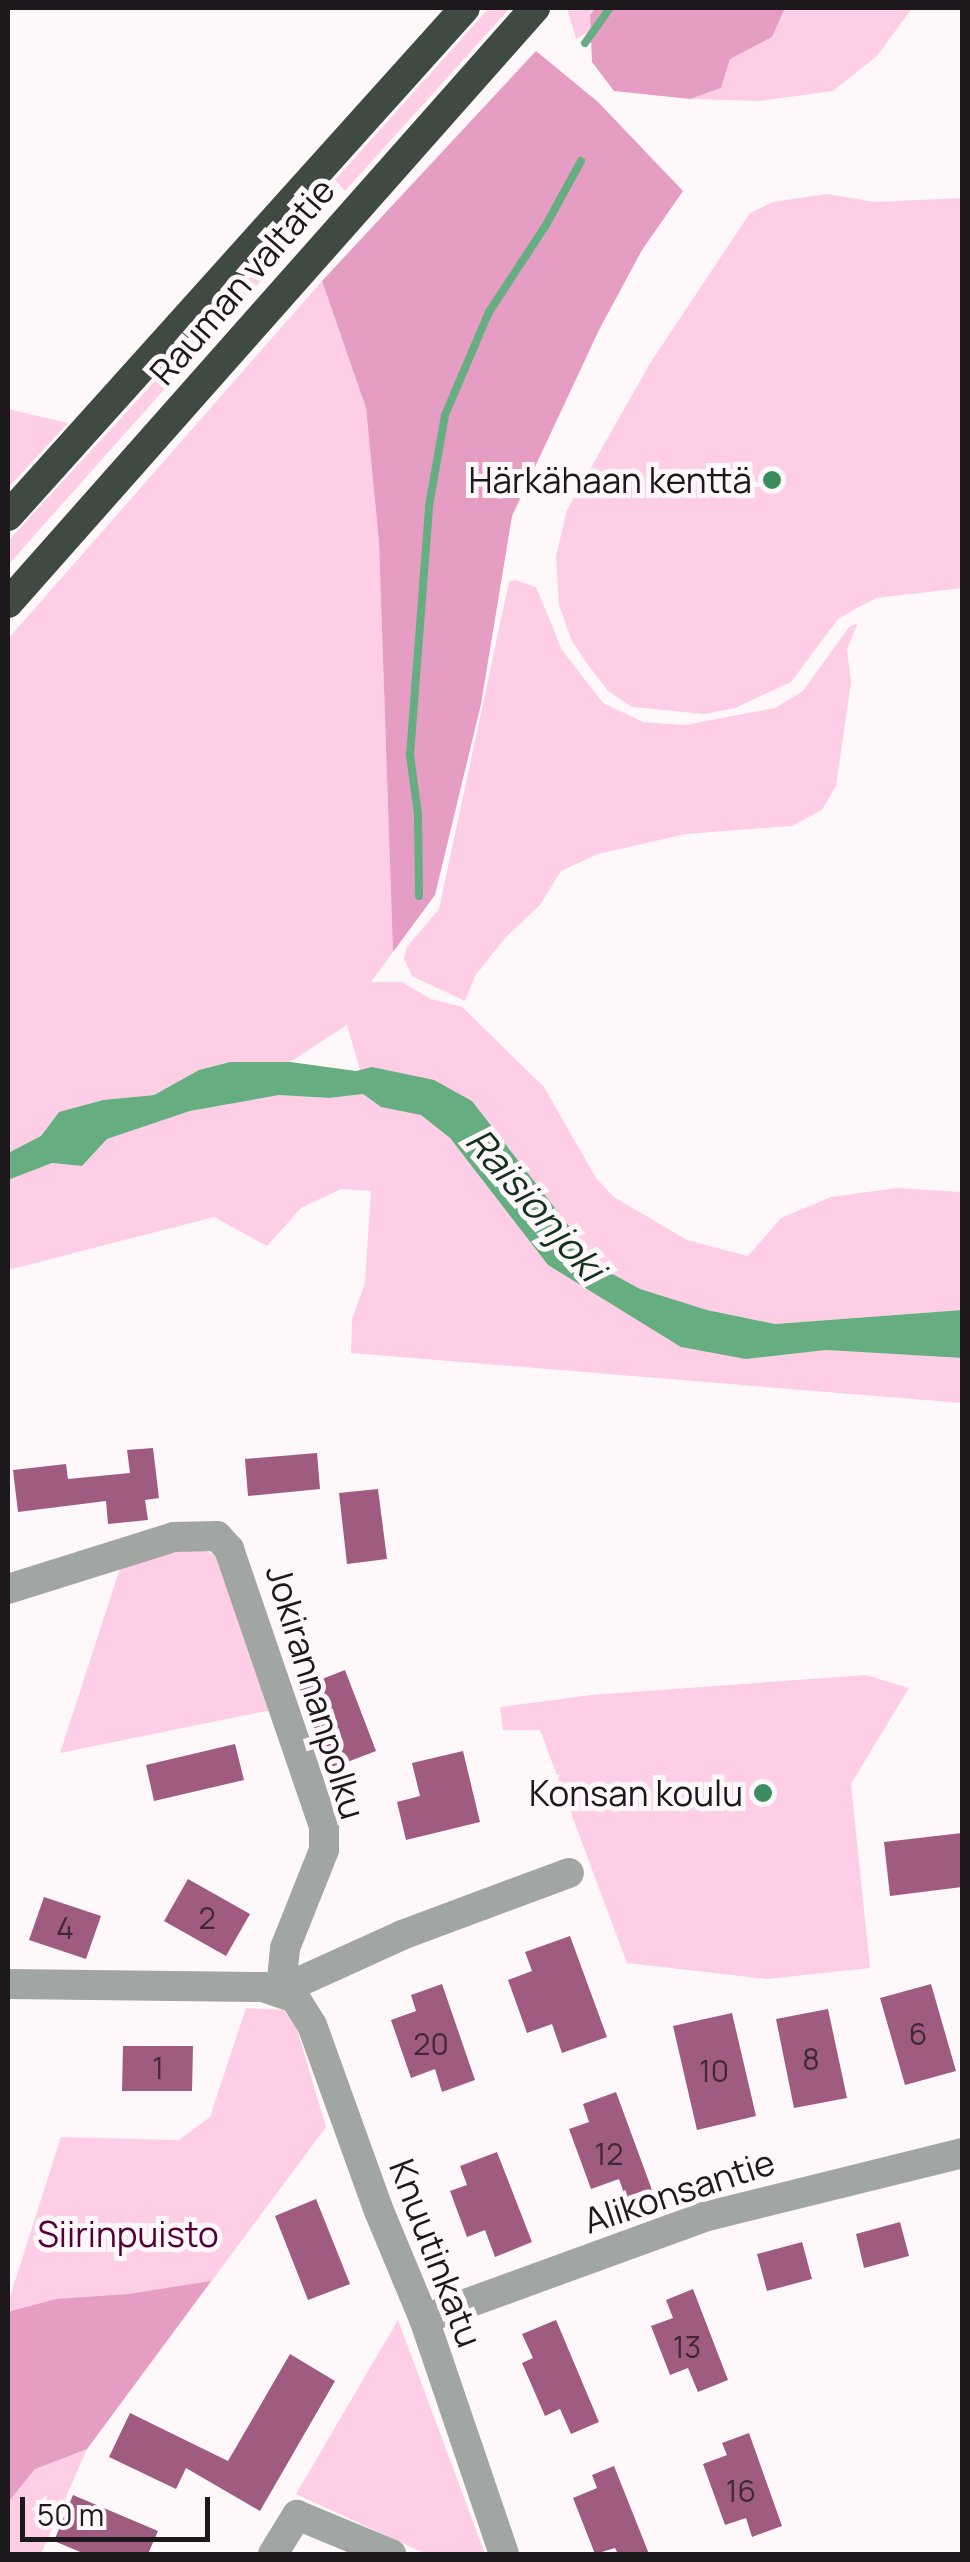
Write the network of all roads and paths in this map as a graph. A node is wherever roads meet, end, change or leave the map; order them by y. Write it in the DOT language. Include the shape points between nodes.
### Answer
graph roads {
  1 [pos="465,8"];
  2 [pos="534,8"];
  3 [pos="8,516"];
  4 [pos="8,603"];
  5 [pos="8,1590"];
  6 [pos="569,1873"];
  7 [pos="8,1984"];
  8 [pos="281,1990"];
  9 [pos="962,2153"];
  10 [pos="424,2319"];
  11 [pos="273,2554"];
  12 [pos="392,2554"];
  13 [pos="504,2554"];
  1 -- 3 [label="highway, Rauman valtatie"];
  2 -- 4 [label="highway, Rauman valtatie"];
  5 -- 8 [label="street, Jokirannanpolku" via="146,1543 216,1536 238,1566 324,1827 324,1850 285,1948"];
  6 -- 8 [label="street" via="402,1935"];
  7 -- 8 [label="street"];
  8 -- 10 [label="street, Knuutinkatu" via="307,2014"];
  9 -- 10 [label="street, Alikonsantie" via="704,2217"];
  10 -- 13 [label="street, Knuutinkatu"];
  11 -- 12 [label="street" via="297,2515"];
}
